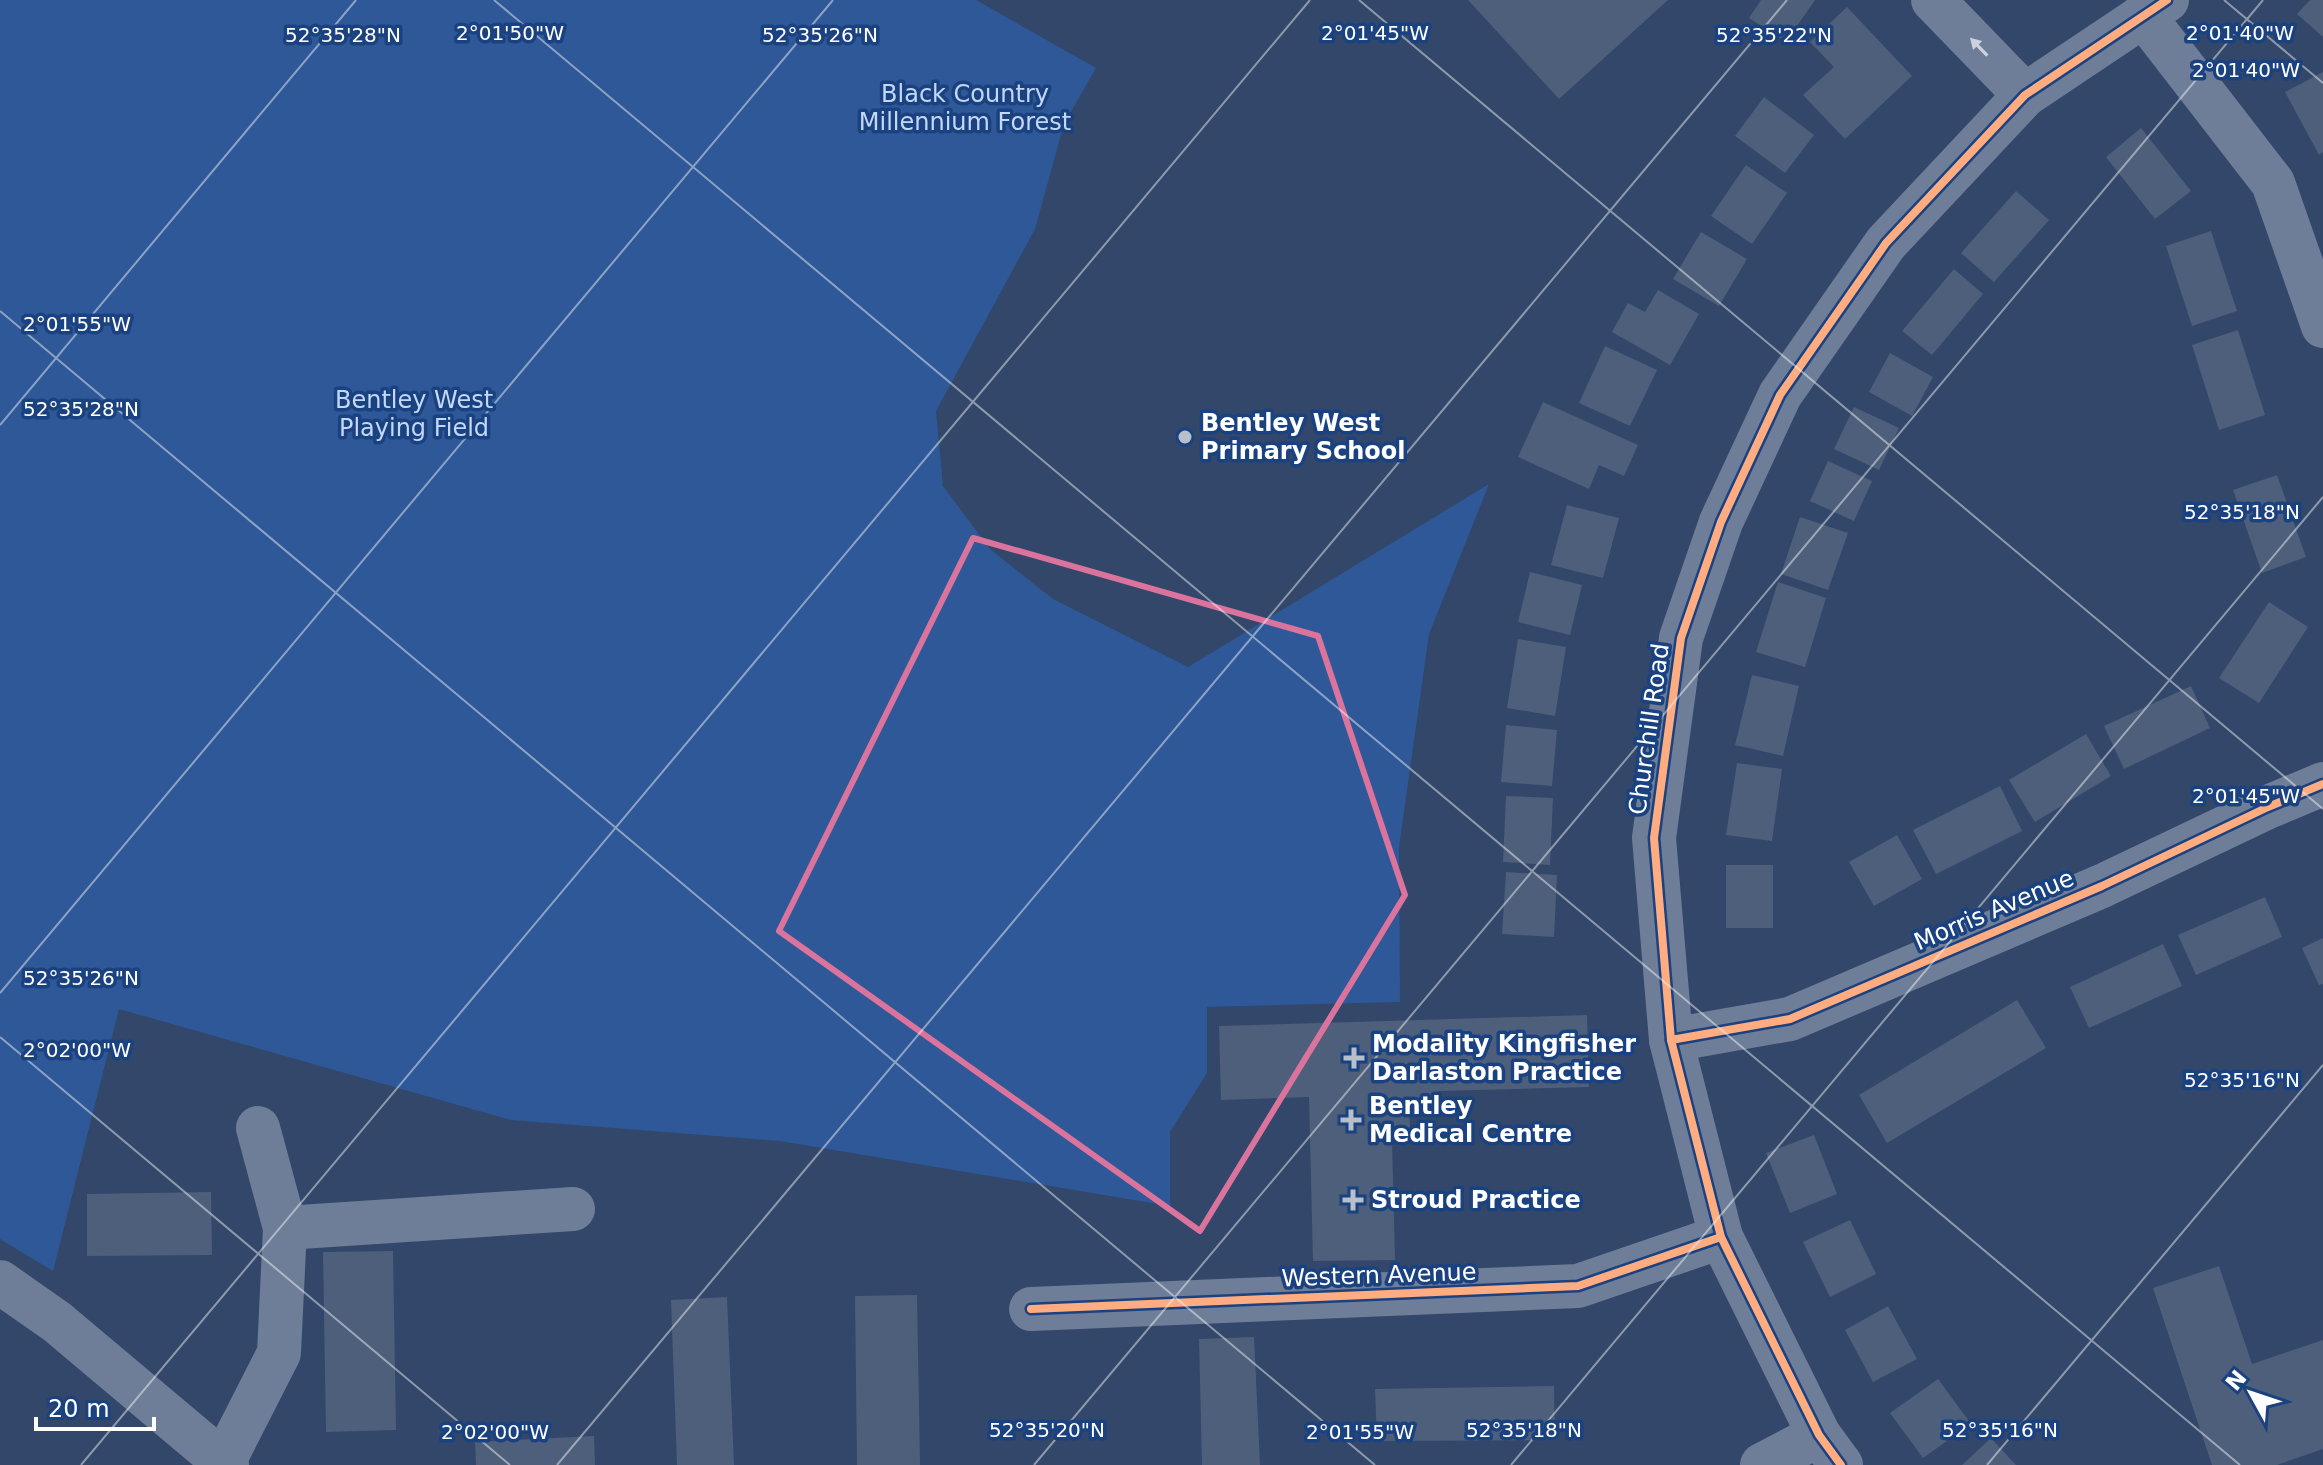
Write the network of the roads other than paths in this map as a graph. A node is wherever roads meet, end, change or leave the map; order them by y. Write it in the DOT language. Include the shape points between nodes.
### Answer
graph roads {
  1 [pos="1933,0"];
  2 [pos="2155,8"];
  3 [pos="2025,95"];
  4 [pos="2323,326"];
  5 [pos="2323,784"];
  6 [pos="1671,1040"];
  7 [pos="258,1128"];
  8 [pos="573,1209"];
  9 [pos="285,1228"];
  10 [pos="1721,1237"];
  11 [pos="0,1282"];
  12 [pos="1031,1309"];
  13 [pos="1830,1450"];
  14 [pos="225,1464"];
  15 [pos="1762,1465"];
  3 -- 1 [label="street, one-way"];
  2 -- 3 [label="street, Churchill Road"];
  2 -- 4 [label="street" via="2273,183"];
  3 -- 6 [label="street, Churchill Road" via="1886,243 1780,395 1721,522 1681,638 1654,838"];
  5 -- 6 [label="street, Morris Avenue" via="2102,886 1790,1019"];
  6 -- 10 [label="street, Churchill Road"];
  7 -- 9 [label="street"];
  8 -- 9 [label="street"];
  9 -- 14 [label="street" via="279,1353"];
  10 -- 12 [label="street, Western Avenue" via="1578,1286"];
  10 -- 13 [label="street, Churchill Road"];
  11 -- 14 [label="street" via="57,1322"];
  13 -- 15 [label="street"];
}
